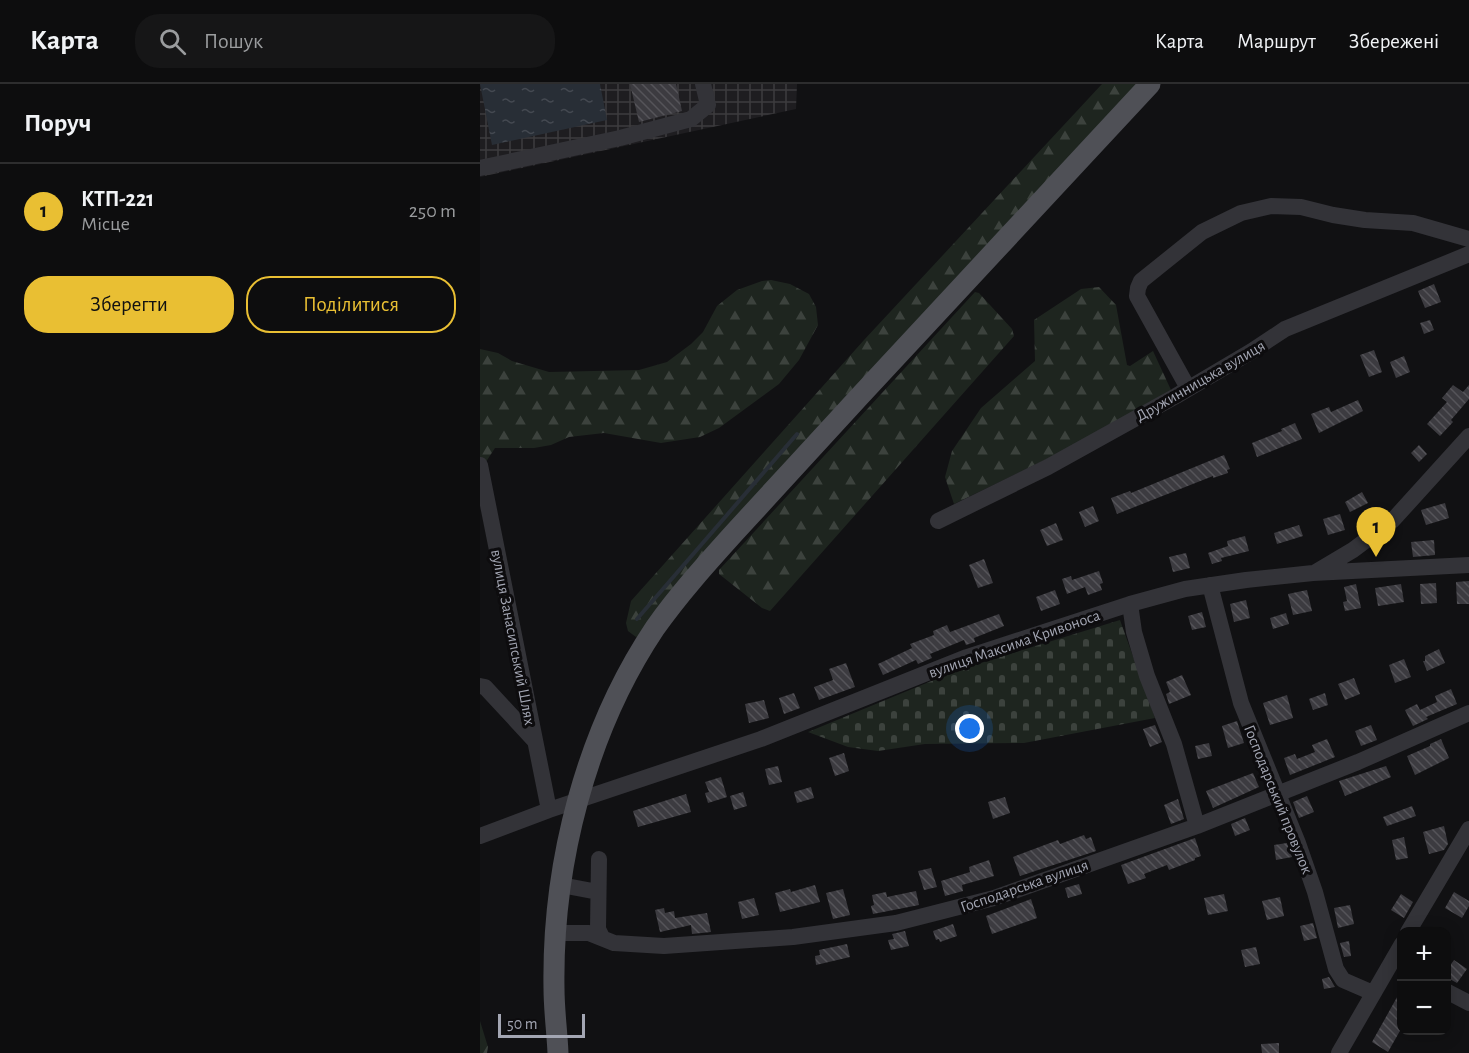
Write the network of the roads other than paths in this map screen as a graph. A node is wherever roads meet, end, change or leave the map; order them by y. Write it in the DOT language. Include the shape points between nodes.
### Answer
graph roads {
  1 [pos="703,84"];
  2 [pos="1150,84"];
  3 [pos="480,168"];
  4 [pos="1469,239"];
  5 [pos="1469,254"];
  6 [pos="1188,388"];
  7 [pos="1469,436"];
  8 [pos="480,465"];
  9 [pos="938,521"];
  10 [pos="1469,565"];
  11 [pos="1313,573"];
  12 [pos="1210,585"];
  13 [pos="1130,604"];
  14 [pos="480,686"];
  15 [pos="1469,713"];
  16 [pos="535,741"];
  17 [pos="1279,794"];
  18 [pos="577,800"];
  19 [pos="549,810"];
  20 [pos="1197,826"];
  21 [pos="1469,829"];
  22 [pos="480,836"];
  23 [pos="599,859"];
  24 [pos="561,885"];
  25 [pos="598,891"];
  26 [pos="1411,927"];
  27 [pos="556,933"];
  28 [pos="602,937"];
  29 [pos="1397,963"];
  30 [pos="1373,993"];
  31 [pos="1451,994"];
  32 [pos="1469,1003"];
  33 [pos="558,1053"];
  34 [pos="1339,1053"];
  1 -- 3 [label="street" via="708,105 691,119"];
  2 -- 18 [label="main road" via="693,579 655,628 625,679"];
  4 -- 6 [label="street" via="1413,223 1271,206 1241,213 1202,232 1141,281 1137,296"];
  5 -- 6 [label="street, Дружинницька вулиця" via="1285,329"];
  6 -- 9 [label="street, Дружинницька вулиця" via="1048,467"];
  7 -- 11 [label="street" via="1393,520"];
  8 -- 16 [label="street, вулиця Занасипський Шлях"];
  10 -- 11 [label="street, вулиця Максима Кривоноса"];
  11 -- 12 [label="street, вулиця Максима Кривоноса"];
  12 -- 13 [label="street, вулиця Максима Кривоноса"];
  12 -- 17 [label="street, Господарський провулок" via="1241,703"];
  13 -- 18 [label="street, вулиця Максима Кривоноса" via="967,657 761,738"];
  13 -- 20 [label="street" via="1147,676 1174,744"];
  14 -- 16 [label="street"];
  15 -- 17 [label="street, Господарська вулиця"];
  16 -- 19 [label="street, вулиця Занасипський Шлях"];
  17 -- 20 [label="street, Господарська вулиця"];
  17 -- 30 [label="street, Господарський провулок" via="1315,892 1336,969 1343,980"];
  18 -- 19 [label="street, вулиця Максима Кривоноса"];
  18 -- 24 [label="main road"];
  19 -- 22 [label="street, вулиця Максима Кривоноса"];
  20 -- 28 [label="street, Господарська вулиця" via="994,897 896,923 793,937 664,946 614,943"];
  21 -- 26 [label="street"];
  23 -- 25 [label="street"];
  24 -- 25 [label="street"];
  24 -- 27 [label="main road"];
  25 -- 28 [label="street" via="598,929"];
  27 -- 28 [label="street, Господарська вулиця"];
  27 -- 33 [label="main road"];
  29 -- 30 [label="street"];
  30 -- 34 [label="street"];
  31 -- 32 [label="street"];
}
